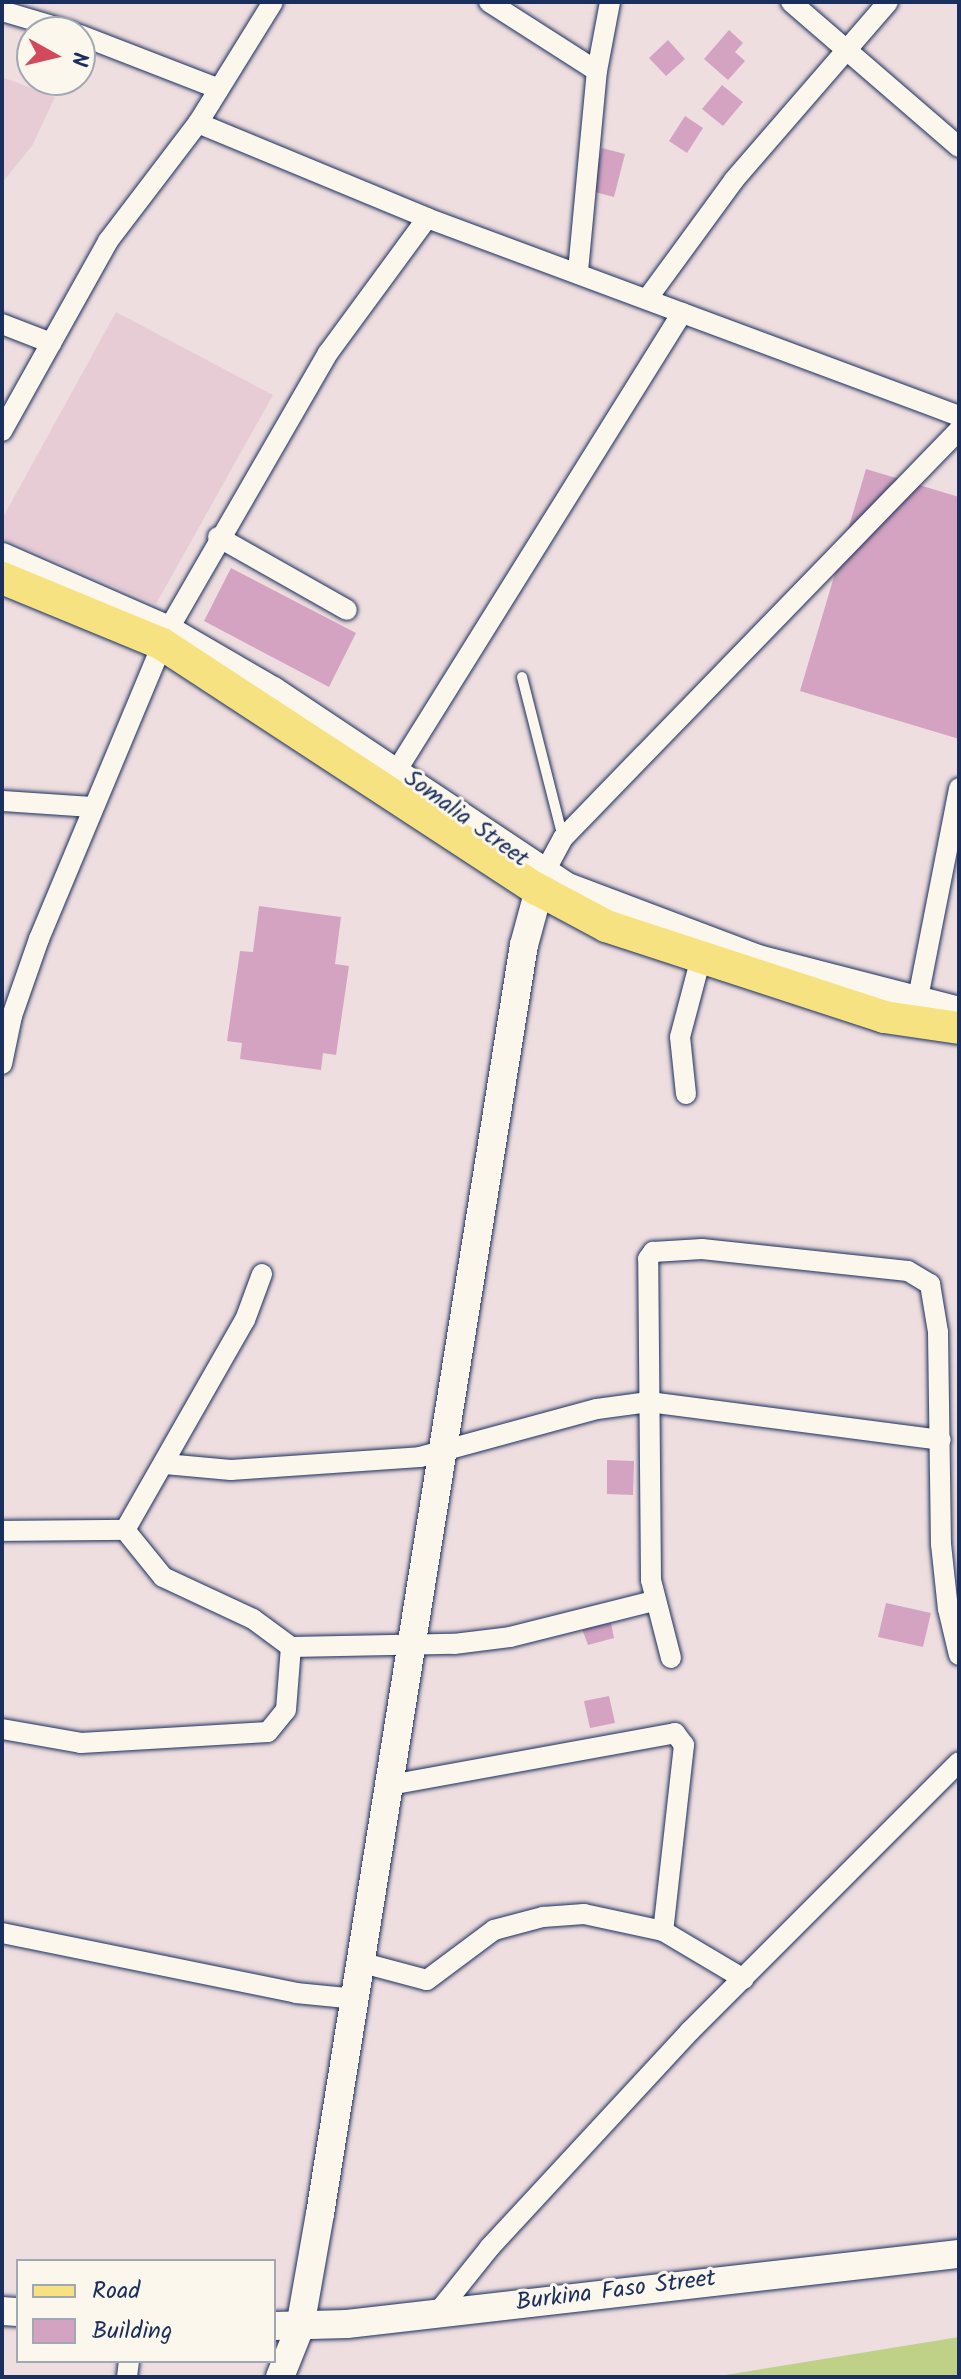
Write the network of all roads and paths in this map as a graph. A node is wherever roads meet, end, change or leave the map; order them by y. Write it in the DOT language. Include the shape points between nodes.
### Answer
graph roads {
  1 [pos="273,2"];
  2 [pos="489,2"];
  3 [pos="610,2"];
  4 [pos="791,2"];
  5 [pos="888,2"];
  6 [pos="96,41"];
  7 [pos="848,49"];
  8 [pos="597,71"];
  9 [pos="219,89"];
  10 [pos="198,123"];
  11 [pos="959,147"];
  12 [pos="427,218"];
  13 [pos="578,271"];
  14 [pos="647,299"];
  15 [pos="682,313"];
  16 [pos="2,324"];
  17 [pos="51,343"];
  18 [pos="959,416"];
  19 [pos="959,430"];
  20 [pos="2,431"];
  21 [pos="218,537"];
  22 [pos="2,557"];
  23 [pos="2,578"];
  24 [pos="347,610"];
  25 [pos="165,637"];
  26 [pos="522,677"];
  27 [pos="397,770"];
  28 [pos="959,788"];
  29 [pos="2,801"];
  30 [pos="93,807"];
  31 [pos="563,838"];
  32 [pos="954,840"];
  33 [pos="540,882"];
  34 [pos="703,950"];
  35 [pos="917,1003"];
  36 [pos="959,1011"];
  37 [pos="959,1028"];
  38 [pos="2,1064"];
  39 [pos="686,1094"];
  40 [pos="262,1274"];
  41 [pos="959,1328"];
  42 [pos="938,1332"];
  43 [pos="649,1402"];
  44 [pos="941,1440"];
  45 [pos="445,1453"];
  46 [pos="165,1464"];
  47 [pos="125,1530"];
  48 [pos="2,1531"];
  49 [pos="653,1601"];
  50 [pos="291,1647"];
  51 [pos="413,1649"];
  52 [pos="959,1655"];
  53 [pos="671,1658"];
  54 [pos="2,1729"];
  55 [pos="959,1762"];
  56 [pos="390,1785"];
  57 [pos="663,1931"];
  58 [pos="2,1933"];
  59 [pos="363,1963"];
  60 [pos="744,1979"];
  61 [pos="357,1999"];
  62 [pos="959,2254"];
  63 [pos="438,2312"];
  64 [pos="287,2327"];
  65 [pos="280,2377"];
  1 -- 9 [label="street"];
  2 -- 8 [label="street"];
  3 -- 8 [label="street"];
  4 -- 7 [label="street"];
  5 -- 7 [label="street"];
  6 -- 9 [label="street"];
  7 -- 11 [label="street"];
  7 -- 14 [label="street" via="734,180"];
  8 -- 13 [label="street"];
  9 -- 10 [label="street"];
  10 -- 12 [label="street"];
  10 -- 17 [label="street" via="108,241"];
  12 -- 13 [label="street"];
  12 -- 21 [label="street" via="328,353"];
  13 -- 14 [label="street"];
  14 -- 15 [label="street"];
  15 -- 18 [label="street"];
  15 -- 27 [label="street"];
  16 -- 17 [label="street"];
  17 -- 20 [label="street"];
  19 -- 31 [label="street"];
  21 -- 24 [label="street"];
  21 -- 25 [label="street"];
  22 -- 25 [label="main road, Somalia Street"];
  23 -- 25 [label="main road"];
  25 -- 27 [label="main road, Somalia Street"];
  25 -- 30 [label="street"];
  25 -- 33 [label="main road"];
  26 -- 31 [label="lane"];
  27 -- 33 [label="main road, Somalia Street"];
  28 -- 32 [label="street"];
  29 -- 30 [label="street"];
  30 -- 38 [label="street" via="20,989"];
  31 -- 33 [label="street"];
  32 -- 35 [label="street"];
  33 -- 34 [label="main road" via="606,926"];
  33 -- 45 [label="main road" via="521,960"];
  34 -- 35 [label="main road"];
  34 -- 37 [label="main road" via="884,1017"];
  34 -- 39 [label="street" via="678,1049"];
  35 -- 36 [label="main road"];
  40 -- 46 [label="street" via="245,1320"];
  41 -- 42 [label="street"];
  42 -- 43 [label="street" via="930,1284 915,1273 868,1271 753,1250 653,1252 648,1259"];
  42 -- 44 [label="street"];
  43 -- 44 [label="street"];
  43 -- 45 [label="street" via="597,1409"];
  43 -- 49 [label="street"];
  44 -- 52 [label="street" via="943,1567"];
  45 -- 46 [label="street" via="231,1470"];
  45 -- 51 [label="main road"];
  46 -- 47 [label="street"];
  47 -- 48 [label="street"];
  47 -- 50 [label="street" via="163,1577 253,1619"];
  49 -- 51 [label="street" via="510,1637"];
  49 -- 53 [label="street"];
  50 -- 51 [label="street"];
  50 -- 54 [label="street" via="286,1710 268,1732 93,1743"];
  51 -- 56 [label="main road"];
  55 -- 60 [label="street"];
  56 -- 57 [label="street" via="675,1733 684,1745"];
  56 -- 59 [label="main road"];
  57 -- 59 [label="street" via="565,1914 494,1930 427,1980"];
  57 -- 60 [label="street"];
  58 -- 61 [label="street" via="282,1990"];
  59 -- 61 [label="main road"];
  60 -- 63 [label="street" via="582,2146"];
  61 -- 64 [label="main road"];
  62 -- 63 [label="main road, Burkina Faso Street"];
  63 -- 64 [label="main road, Burkina Faso Street"];
  64 -- 65 [label="main road"];
}
